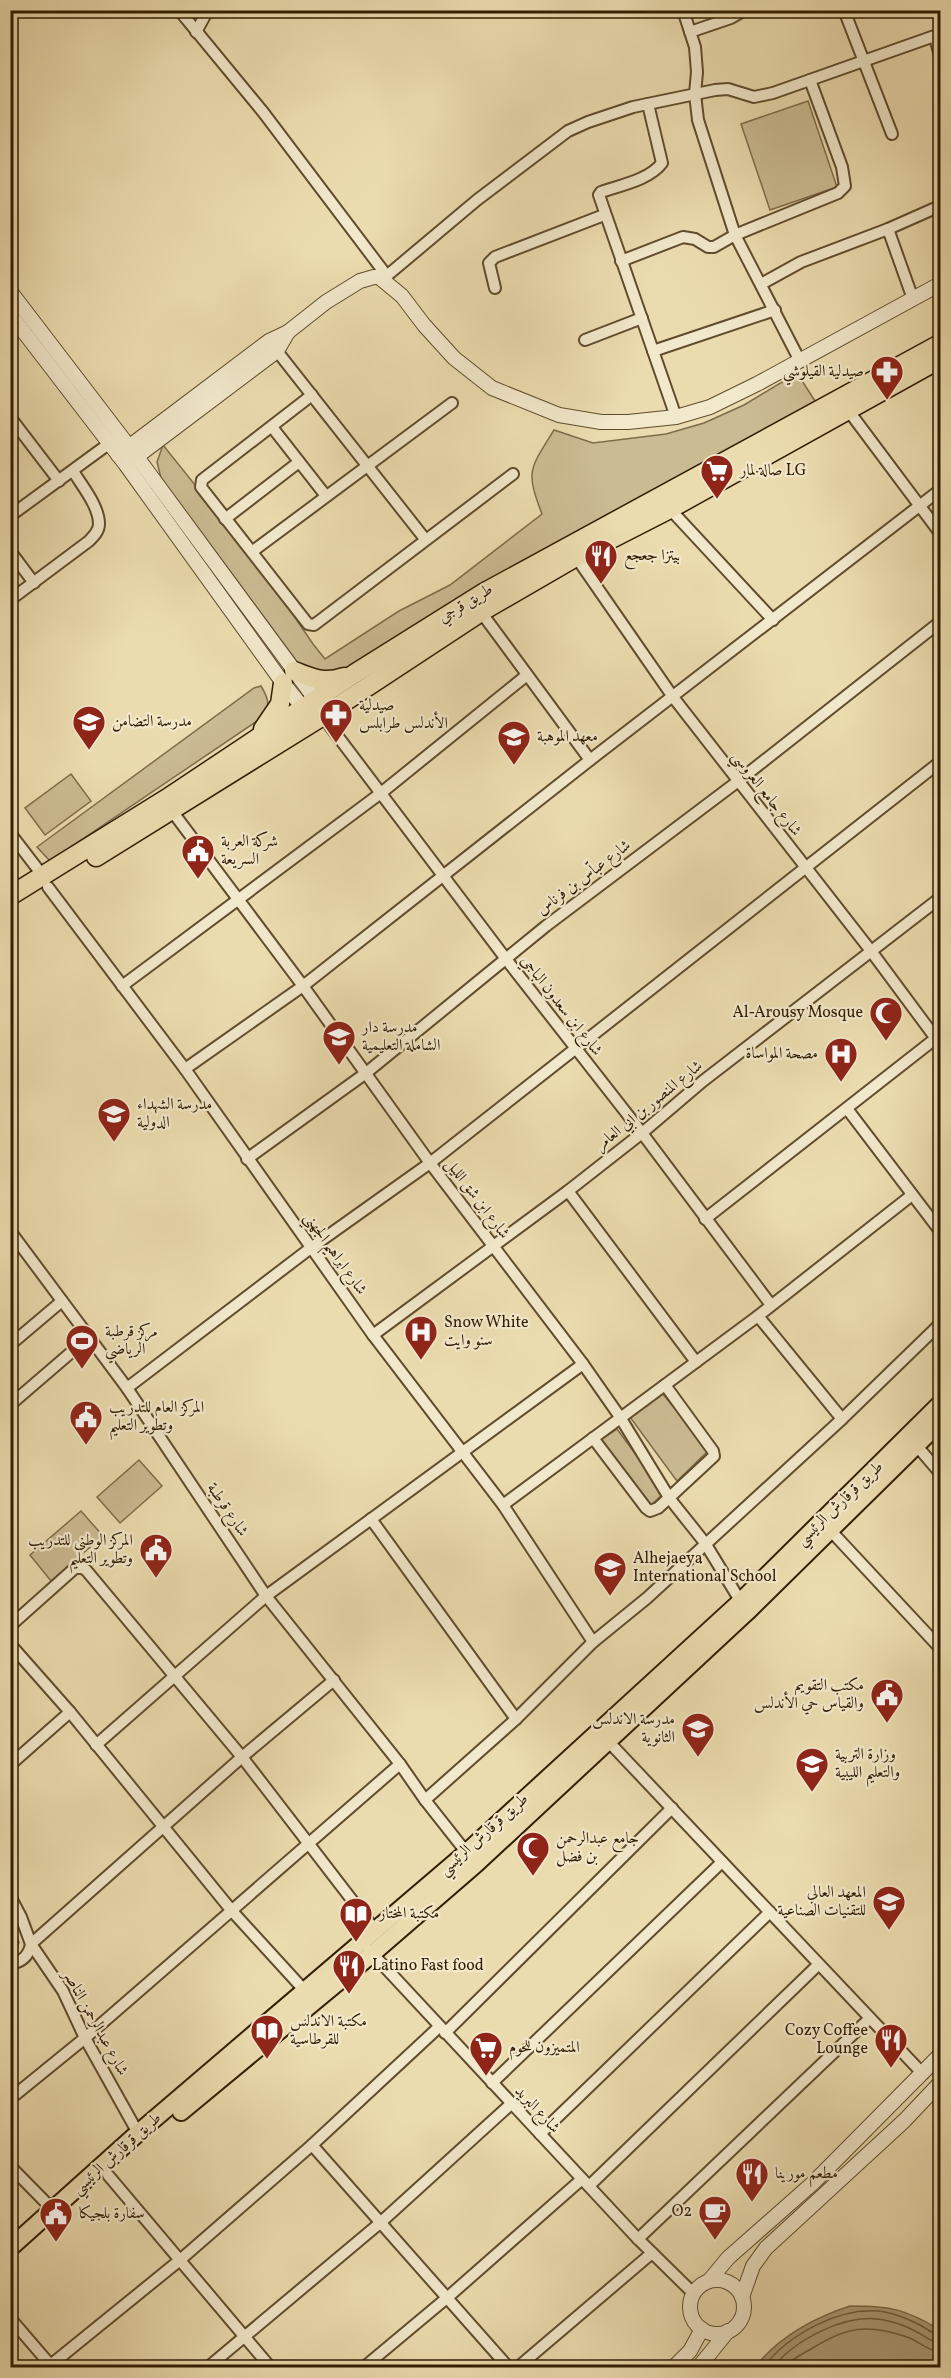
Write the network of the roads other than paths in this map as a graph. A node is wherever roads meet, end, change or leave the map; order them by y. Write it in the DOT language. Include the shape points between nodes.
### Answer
graph roads {
  1 [pos="179,10"];
  2 [pos="208,10"];
  3 [pos="683,10"];
  4 [pos="745,10"];
  5 [pos="844,10"];
  6 [pos="196,32"];
  7 [pos="690,33"];
  8 [pos="938,36"];
  9 [pos="940,56"];
  10 [pos="864,62"];
  11 [pos="810,80"];
  12 [pos="695,94"];
  13 [pos="648,104"];
  14 [pos="892,134"];
  15 [pos="940,206"];
  16 [pos="604,214"];
  17 [pos="888,230"];
  18 [pos="735,235"];
  19 [pos="621,261"];
  20 [pos="385,277"];
  21 [pos="761,284"];
  22 [pos="940,284"];
  23 [pos="495,288"];
  24 [pos="10,291"];
  25 [pos="913,299"];
  26 [pos="775,310"];
  27 [pos="10,314"];
  28 [pos="642,318"];
  29 [pos="585,340"];
  30 [pos="940,344"];
  31 [pos="273,346"];
  32 [pos="653,351"];
  33 [pos="940,359"];
  34 [pos="800,361"];
  35 [pos="312,395"];
  36 [pos="452,403"];
  37 [pos="843,404"];
  38 [pos="10,417"];
  39 [pos="676,417"];
  40 [pos="272,427"];
  41 [pos="124,451"];
  42 [pos="299,462"];
  43 [pos="368,467"];
  44 [pos="74,471"];
  45 [pos="513,474"];
  46 [pos="59,481"];
  47 [pos="940,490"];
  48 [pos="326,496"];
  49 [pos="919,506"];
  50 [pos="670,509"];
  51 [pos="10,516"];
  52 [pos="225,519"];
  53 [pos="940,533"];
  54 [pos="425,539"];
  55 [pos="10,551"];
  56 [pos="253,551"];
  57 [pos="576,557"];
  58 [pos="34,583"];
  59 [pos="10,600"];
  60 [pos="481,612"];
  61 [pos="773,620"];
  62 [pos="940,622"];
  63 [pos="354,674"];
  64 [pos="527,675"];
  65 [pos="288,677"];
  66 [pos="673,697"];
  67 [pos="317,713"];
  68 [pos="252,744"];
  69 [pos="590,760"];
  70 [pos="940,762"];
  71 [pos="737,782"];
  72 [pos="381,793"];
  73 [pos="172,811"];
  74 [pos="10,833"];
  75 [pos="805,868"];
  76 [pos="444,875"];
  77 [pos="45,881"];
  78 [pos="10,896"];
  79 [pos="940,898"];
  80 [pos="238,900"];
  81 [pos="10,910"];
  82 [pos="871,951"];
  83 [pos="506,959"];
  84 [pos="122,986"];
  85 [pos="303,986"];
  86 [pos="939,1039"];
  87 [pos="574,1048"];
  88 [pos="185,1070"];
  89 [pos="366,1072"];
  90 [pos="848,1110"];
  91 [pos="642,1133"];
  92 [pos="247,1159"];
  93 [pos="430,1162"];
  94 [pos="568,1191"];
  95 [pos="912,1195"];
  96 [pos="705,1219"];
  97 [pos="10,1231"];
  98 [pos="940,1231"];
  99 [pos="312,1247"];
  100 [pos="494,1247"];
  101 [pos="62,1301"];
  102 [pos="771,1305"];
  103 [pos="758,1316"];
  104 [pos="940,1324"];
  105 [pos="373,1335"];
  106 [pos="89,1337"];
  107 [pos="10,1346"];
  108 [pos="696,1362"];
  109 [pos="583,1364"];
  110 [pos="666,1385"];
  111 [pos="127,1388"];
  112 [pos="940,1404"];
  113 [pos="10,1406"];
  114 [pos="620,1417"];
  115 [pos="842,1419"];
  116 [pos="940,1422"];
  117 [pos="593,1438"];
  118 [pos="916,1446"];
  119 [pos="463,1451"];
  120 [pos="940,1473"];
  121 [pos="670,1498"];
  122 [pos="503,1505"];
  123 [pos="371,1519"];
  124 [pos="831,1531"];
  125 [pos="705,1543"];
  126 [pos="266,1596"];
  127 [pos="744,1607"];
  128 [pos="10,1626"];
  129 [pos="593,1642"];
  130 [pos="10,1644"];
  131 [pos="940,1648"];
  132 [pos="174,1676"];
  133 [pos="334,1680"];
  134 [pos="70,1712"];
  135 [pos="516,1719"];
  136 [pos="608,1740"];
  137 [pos="96,1744"];
  138 [pos="242,1757"];
  139 [pos="400,1764"];
  140 [pos="10,1765"];
  141 [pos="425,1800"];
  142 [pos="672,1808"];
  143 [pos="162,1827"];
  144 [pos="308,1844"];
  145 [pos="471,1858"];
  146 [pos="722,1862"];
  147 [pos="10,1896"];
  148 [pos="232,1911"];
  149 [pos="770,1912"];
  150 [pos="16,1916"];
  151 [pos="375,1930"];
  152 [pos="31,1944"];
  153 [pos="367,1949"];
  154 [pos="10,1964"];
  155 [pos="818,1965"];
  156 [pos="305,1991"];
  157 [pos="869,2019"];
  158 [pos="442,2030"];
  159 [pos="86,2038"];
  160 [pos="940,2055"];
  161 [pos="922,2074"];
  162 [pos="940,2083"];
  163 [pos="492,2084"];
  164 [pos="10,2100"];
  165 [pos="512,2104"];
  166 [pos="138,2133"];
  167 [pos="540,2134"];
  168 [pos="312,2145"];
  169 [pos="10,2166"];
  170 [pos="108,2175"];
  171 [pos="586,2182"];
  172 [pos="57,2213"];
  173 [pos="380,2223"];
  174 [pos="638,2239"];
  175 [pos="10,2248"];
  176 [pos="652,2253"];
  177 [pos="10,2260"];
  178 [pos="180,2260"];
  179 [pos="709,2282"];
  180 [pos="694,2294"];
  181 [pos="448,2297"];
  182 [pos="742,2297"];
  183 [pos="10,2318"];
  184 [pos="702,2329"];
  185 [pos="728,2331"];
  186 [pos="244,2336"];
  187 [pos="50,2366"];
  188 [pos="207,2367"];
  189 [pos="271,2367"];
  190 [pos="363,2367"];
  191 [pos="509,2367"];
  192 [pos="518,2367"];
  193 [pos="673,2367"];
  194 [pos="698,2367"];
  1 -- 6 [label="street"];
  2 -- 6 [label="street"];
  3 -- 7 [label="street"];
  4 -- 7 [label="street"];
  5 -- 10 [label="street"];
  6 -- 20 [label="street" via="264,112"];
  7 -- 12 [label="street" via="695,47"];
  8 -- 9 [label="street"];
  8 -- 10 [label="street"];
  10 -- 11 [label="street"];
  10 -- 14 [label="street"];
  11 -- 12 [label="street" via="754,97 728,89"];
  11 -- 18 [label="street" via="842,167 845,186"];
  12 -- 13 [label="street"];
  12 -- 18 [label="street" via="698,120"];
  13 -- 16 [label="street" via="662,163 645,177 602,192 599,195"];
  13 -- 20 [label="street" via="568,131"];
  15 -- 17 [label="street"];
  16 -- 19 [label="street"];
  16 -- 23 [label="street" via="495,257 489,263"];
  17 -- 21 [label="street" via="801,262"];
  17 -- 25 [label="street"];
  18 -- 19 [label="street" via="711,248 683,237"];
  18 -- 21 [label="street"];
  19 -- 28 [label="street"];
  20 -- 31 [label="street" via="360,281 326,302"];
  20 -- 39 [label="street" via="454,358 492,388 558,415 601,422"];
  21 -- 26 [label="street"];
  22 -- 25 [label="street"];
  24 -- 41 [label="street"];
  25 -- 34 [label="street"];
  26 -- 32 [label="street"];
  26 -- 34 [label="street"];
  27 -- 41 [label="street"];
  28 -- 29 [label="street"];
  28 -- 32 [label="street"];
  30 -- 37 [label="highway, طريق قرجي"];
  31 -- 35 [label="street"];
  31 -- 41 [label="street"];
  32 -- 39 [label="street"];
  33 -- 37 [label="highway, طريق قرجي"];
  34 -- 39 [label="street" via="710,407"];
  35 -- 40 [label="street"];
  35 -- 43 [label="street"];
  36 -- 43 [label="street"];
  37 -- 49 [label="street"];
  37 -- 50 [label="highway, طريق قرجي"];
  37 -- 63 [label="highway, طريق قرجي" via="485,592"];
  38 -- 46 [label="street"];
  40 -- 42 [label="street"];
  40 -- 52 [label="street" via="202,480 203,491"];
  41 -- 44 [label="street"];
  41 -- 65 [label="street"];
  42 -- 48 [label="street"];
  42 -- 52 [label="street"];
  43 -- 48 [label="street"];
  43 -- 54 [label="street"];
  44 -- 46 [label="street"];
  44 -- 58 [label="street" via="95,510 97,531"];
  45 -- 54 [label="street"];
  46 -- 51 [label="street"];
  47 -- 49 [label="street"];
  48 -- 56 [label="street"];
  49 -- 53 [label="street"];
  49 -- 61 [label="street"];
  50 -- 57 [label="highway, طريق قرجي"];
  50 -- 61 [label="street"];
  52 -- 56 [label="street"];
  54 -- 56 [label="street" via="315,625 308,624"];
  55 -- 58 [label="street"];
  57 -- 60 [label="highway, طريق قرجي"];
  57 -- 66 [label="street, شارع جامع العروسي"];
  58 -- 59 [label="street"];
  60 -- 64 [label="street"];
  60 -- 67 [label="highway, طريق قرجي"];
  61 -- 66 [label="street"];
  62 -- 71 [label="street, شارع عباّس بن فرناس"];
  63 -- 65 [label="highway" via="326,682"];
  63 -- 67 [label="highway, طريق قرجي"];
  64 -- 69 [label="street"];
  64 -- 72 [label="street"];
  65 -- 67 [label="street"];
  65 -- 68 [label="highway" via="278,710"];
  66 -- 69 [label="street"];
  66 -- 71 [label="street, شارع جامع العروسي"];
  67 -- 68 [label="highway, طريق قرجي"];
  67 -- 72 [label="street, شارع ابن سعدون الباجي"];
  67 -- 73 [label="highway, طريق قرجي"];
  68 -- 77 [label="highway, طريق قرجي"];
  69 -- 76 [label="street"];
  70 -- 75 [label="street"];
  71 -- 75 [label="street, شارع جامع العروسي"];
  71 -- 83 [label="street, شارع عباّس بن فرناس"];
  72 -- 76 [label="street, شارع ابن سعدون الباجي"];
  72 -- 80 [label="street"];
  73 -- 77 [label="highway, طريق قرجي"];
  73 -- 80 [label="street, شارع ابن شق الليل"];
  74 -- 77 [label="street, شارع ابراهيم الجهني"];
  75 -- 82 [label="street, شارع جامع العروسي"];
  75 -- 87 [label="street"];
  76 -- 83 [label="street, شارع ابن سعدون الباجي"];
  76 -- 85 [label="street"];
  77 -- 78 [label="highway, طريق قرجي"];
  77 -- 81 [label="highway, طريق قرجي"];
  77 -- 84 [label="street, شارع ابراهيم الجهني"];
  79 -- 82 [label="street, شارع المنصور بن ابي العامر"];
  80 -- 84 [label="street"];
  80 -- 85 [label="street, شارع ابن شق الليل"];
  82 -- 86 [label="street, شارع جامع العروسي"];
  82 -- 91 [label="street, شارع المنصور بن ابي العامر"];
  83 -- 87 [label="street, شارع ابن سعدون الباجي"];
  83 -- 89 [label="street, شارع عباّس بن فرناس"];
  84 -- 88 [label="street, شارع ابراهيم الجهني"];
  85 -- 88 [label="street"];
  85 -- 89 [label="street, شارع ابن شق الليل"];
  86 -- 90 [label="street"];
  87 -- 91 [label="street, شارع ابن سعدون الباجي"];
  87 -- 93 [label="street"];
  88 -- 92 [label="street, شارع ابراهيم الجهني"];
  89 -- 92 [label="street, شارع عباّس بن فرناس"];
  89 -- 93 [label="street, شارع ابن شق الليل"];
  90 -- 95 [label="street"];
  90 -- 96 [label="street"];
  91 -- 94 [label="street, شارع المنصور بن ابي العامر"];
  91 -- 96 [label="street, شارع ابن سعدون الباجي"];
  92 -- 99 [label="street, شارع ابراهيم الجهني"];
  93 -- 99 [label="street"];
  93 -- 100 [label="street, شارع ابن شق الليل"];
  94 -- 100 [label="street, شارع المنصور بن ابي العامر"];
  94 -- 108 [label="street"];
  95 -- 98 [label="street"];
  95 -- 102 [label="street"];
  96 -- 102 [label="street, شارع ابن سعدون الباجي"];
  97 -- 101 [label="street, شارع قرطبة"];
  99 -- 105 [label="street, شارع ابراهيم الجهني"];
  99 -- 111 [label="street"];
  100 -- 105 [label="street, شارع المنصور بن ابي العامر"];
  100 -- 109 [label="street, شارع ابن شق الليل"];
  101 -- 106 [label="street, شارع قرطبة"];
  101 -- 107 [label="street"];
  102 -- 103 [label="street"];
  103 -- 108 [label="street"];
  103 -- 115 [label="street"];
  104 -- 115 [label="street"];
  105 -- 119 [label="street, شارع ابراهيم الجهني"];
  106 -- 111 [label="street, شارع قرطبة"];
  106 -- 113 [label="street"];
  108 -- 110 [label="street"];
  109 -- 114 [label="street, شارع ابن شق الليل"];
  109 -- 119 [label="street"];
  110 -- 114 [label="street"];
  110 -- 121 [label="street" via="714,1453 712,1460"];
  111 -- 126 [label="street, شارع قرطبة"];
  112 -- 127 [label="main road, طريق قرقارش الرئيسي"];
  114 -- 117 [label="street"];
  114 -- 121 [label="street, شارع ابن شق الليل"];
  115 -- 125 [label="street"];
  116 -- 118 [label="main road, طريق قرقارش الرئيسي"];
  117 -- 121 [label="street" via="646,1508 658,1508"];
  117 -- 122 [label="street"];
  118 -- 120 [label="street"];
  118 -- 124 [label="main road, طريق قرقارش الرئيسي"];
  119 -- 122 [label="street, شارع ابراهيم الجهني"];
  119 -- 123 [label="street"];
  121 -- 125 [label="street, شارع ابن شق الليل"];
  122 -- 129 [label="street, شارع ابراهيم الجهني"];
  123 -- 126 [label="street"];
  123 -- 135 [label="street"];
  124 -- 127 [label="main road, طريق قرقارش الرئيسي"];
  124 -- 131 [label="street"];
  125 -- 127 [label="street, شارع ابن شق الليل"];
  125 -- 129 [label="street"];
  126 -- 132 [label="street"];
  126 -- 133 [label="street, شارع قرطبة"];
  127 -- 136 [label="main road, طريق قرقارش الرئيسي"];
  127 -- 145 [label="main road, طريق قرقارش الرئيسي"];
  128 -- 132 [label="street" via="75,1568 83,1568"];
  129 -- 135 [label="street"];
  130 -- 134 [label="street"];
  132 -- 137 [label="street"];
  132 -- 138 [label="street"];
  133 -- 138 [label="street"];
  133 -- 139 [label="street, شارع قرطبة"];
  134 -- 137 [label="street"];
  134 -- 140 [label="street"];
  135 -- 141 [label="street"];
  136 -- 142 [label="street"];
  136 -- 145 [label="main road, طريق قرقارش الرئيسي"];
  137 -- 143 [label="street"];
  138 -- 143 [label="street"];
  138 -- 144 [label="street"];
  139 -- 141 [label="street, شارع قرطبة"];
  139 -- 144 [label="street"];
  141 -- 145 [label="street, شارع قرطبة"];
  142 -- 146 [label="street"];
  142 -- 158 [label="street"];
  143 -- 148 [label="street"];
  143 -- 152 [label="street"];
  144 -- 148 [label="street"];
  144 -- 151 [label="street"];
  145 -- 151 [label="main road, طريق قرقارش الرئيسي"];
  145 -- 153 [label="main road, طريق قرقارش الرئيسي"];
  146 -- 149 [label="street"];
  146 -- 163 [label="street"];
  147 -- 150 [label="street, شارع عبدالرحمن الناصر"];
  148 -- 156 [label="street"];
  148 -- 159 [label="street"];
  149 -- 155 [label="street"];
  149 -- 167 [label="street"];
  150 -- 152 [label="street, شارع عبدالرحمن الناصر"];
  151 -- 153 [label="main road, طريق قرقارش الرئيسي"];
  152 -- 154 [label="street" via="30,1953"];
  152 -- 159 [label="street, شارع عبدالرحمن الناصر" via="63,1991"];
  153 -- 156 [label="main road, طريق قرقارش الرئيسي"];
  153 -- 158 [label="street, شارع البريد"];
  153 -- 170 [label="main road, طريق قرقارش الرئيسي"];
  155 -- 157 [label="street"];
  155 -- 171 [label="street"];
  156 -- 166 [label="main road, طريق قرقارش الرئيسي"];
  157 -- 161 [label="street"];
  157 -- 174 [label="street"];
  158 -- 163 [label="street, شارع البريد"];
  158 -- 168 [label="street"];
  159 -- 164 [label="street"];
  159 -- 166 [label="street, شارع عبدالرحمن الناصر"];
  160 -- 161 [label="street"];
  161 -- 179 [label="street" via="813,2183 728,2258"];
  162 -- 182 [label="street" via="766,2248 753,2266"];
  163 -- 165 [label="street, شارع البريد"];
  165 -- 167 [label="street, شارع البريد"];
  165 -- 173 [label="street"];
  166 -- 172 [label="main road, طريق قرقارش الرئيسي"];
  167 -- 171 [label="street, شارع البريد"];
  168 -- 173 [label="street"];
  168 -- 178 [label="street"];
  169 -- 172 [label="street"];
  170 -- 172 [label="main road, طريق قرقارش الرئيسي"];
  170 -- 178 [label="street"];
  171 -- 174 [label="street, شارع البريد"];
  171 -- 181 [label="street"];
  172 -- 175 [label="main road, طريق قرقارش الرئيسي"];
  172 -- 177 [label="main road, طريق قرقارش الرئيسي"];
  173 -- 181 [label="street"];
  173 -- 186 [label="street"];
  174 -- 176 [label="street, شارع البريد"];
  176 -- 180 [label="street, شارع البريد"];
  176 -- 192 [label="street"];
  178 -- 186 [label="street"];
  178 -- 187 [label="street"];
  179 -- 180 [label="street"];
  179 -- 182 [label="street" via="728,2283"];
  180 -- 184 [label="street" via="691,2313"];
  181 -- 190 [label="street"];
  181 -- 191 [label="street"];
  182 -- 185 [label="street" via="742,2316"];
  183 -- 187 [label="street"];
  184 -- 185 [label="street"];
  184 -- 193 [label="street" via="690,2351"];
  185 -- 194 [label="street"];
  186 -- 188 [label="street"];
  186 -- 189 [label="street"];
}
